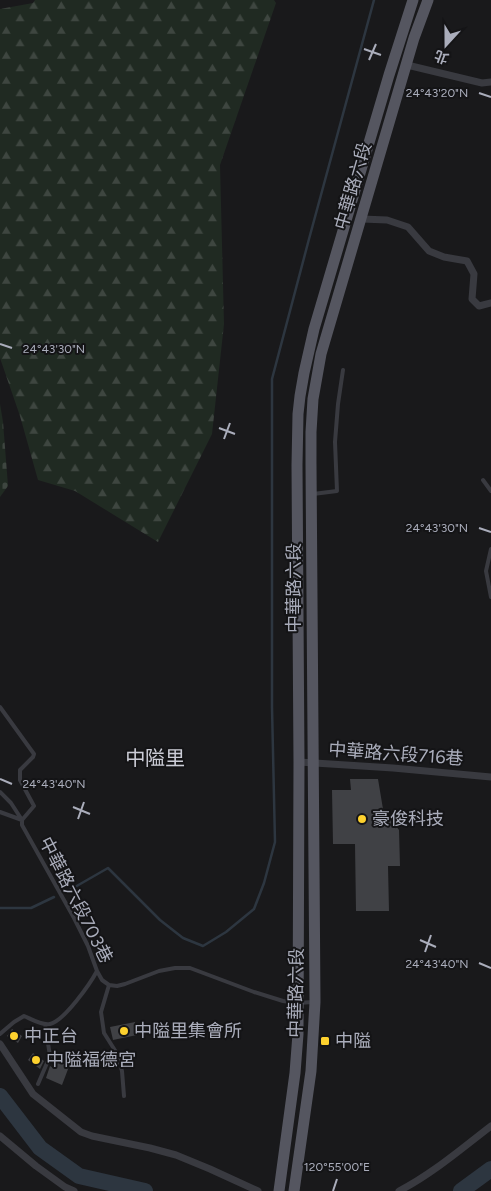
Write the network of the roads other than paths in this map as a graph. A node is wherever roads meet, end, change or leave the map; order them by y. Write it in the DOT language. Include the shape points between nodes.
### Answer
graph roads {
  1 [pos="414,0"];
  2 [pos="428,0"];
  3 [pos="407,65"];
  4 [pos="491,82"];
  5 [pos="385,86"];
  6 [pos="399,91"];
  7 [pos="362,219"];
  8 [pos="491,302"];
  9 [pos="343,370"];
  10 [pos="482,480"];
  11 [pos="491,491"];
  12 [pos="311,495"];
  13 [pos="491,549"];
  14 [pos="491,598"];
  15 [pos="0,708"];
  16 [pos="299,762"];
  17 [pos="312,763"];
  18 [pos="491,777"];
  19 [pos="0,792"];
  20 [pos="0,812"];
  21 [pos="22,820"];
  22 [pos="97,971"];
  23 [pos="109,984"];
  24 [pos="315,1002"];
  25 [pos="298,1003"];
  26 [pos="45,1024"];
  27 [pos="0,1034"];
  28 [pos="1,1049"];
  29 [pos="38,1084"];
  30 [pos="124,1096"];
  31 [pos="491,1126"];
  32 [pos="0,1136"];
  33 [pos="74,1191"];
  34 [pos="258,1191"];
  35 [pos="278,1191"];
  36 [pos="294,1191"];
  37 [pos="399,1191"];
  1 -- 5 [label="main road, 中華路六段"];
  2 -- 3 [label="main road, 中華路六段"];
  3 -- 4 [label="street" via="482,83"];
  3 -- 6 [label="main road, 中華路六段"];
  5 -- 6 [label="main road"];
  5 -- 16 [label="main road, 中華路六段" via="312,337 300,396 297,465"];
  6 -- 7 [label="main road, 中華路六段"];
  7 -- 8 [label="street" via="387,220 408,227 429,251 467,261 474,274 472,299 479,306"];
  7 -- 12 [label="main road, 中華路六段" via="321,354 313,399"];
  9 -- 12 [label="lane" via="336,442 337,491"];
  10 -- 11 [label="lane"];
  12 -- 17 [label="main road, 中華路六段"];
  13 -- 14 [label="lane" via="486,571"];
  15 -- 21 [label="lane" via="34,754 20,770 20,780 34,806"];
  16 -- 17 [label="street, 中華路六段716巷"];
  16 -- 25 [label="main road, 中華路六段"];
  17 -- 18 [label="street, 中華路六段716巷"];
  17 -- 24 [label="main road, 中華路六段"];
  19 -- 21 [label="lane, 中華路六段703巷"];
  20 -- 21 [label="lane"];
  21 -- 22 [label="lane, 中華路六段703巷" via="88,946"];
  22 -- 23 [label="lane, 中華路六段703巷"];
  22 -- 26 [label="lane" via="66,1012 57,1021"];
  23 -- 25 [label="lane, 中華路六段703巷" via="117,986 167,969 190,968 254,992"];
  23 -- 30 [label="lane" via="101,1012 104,1033 116,1052 122,1071"];
  24 -- 25 [label="lane, 中華路六段703巷"];
  24 -- 36 [label="main road, 中華路六段" via="311,1071"];
  25 -- 35 [label="main road, 中華路六段" via="295,1073"];
  26 -- 27 [label="lane" via="24,1016"];
  26 -- 29 [label="lane" via="50,1056"];
  28 -- 34 [label="street" via="32,1094 81,1132 176,1155"];
  31 -- 37 [label="street"];
  32 -- 33 [label="street" via="50,1177"];
}
